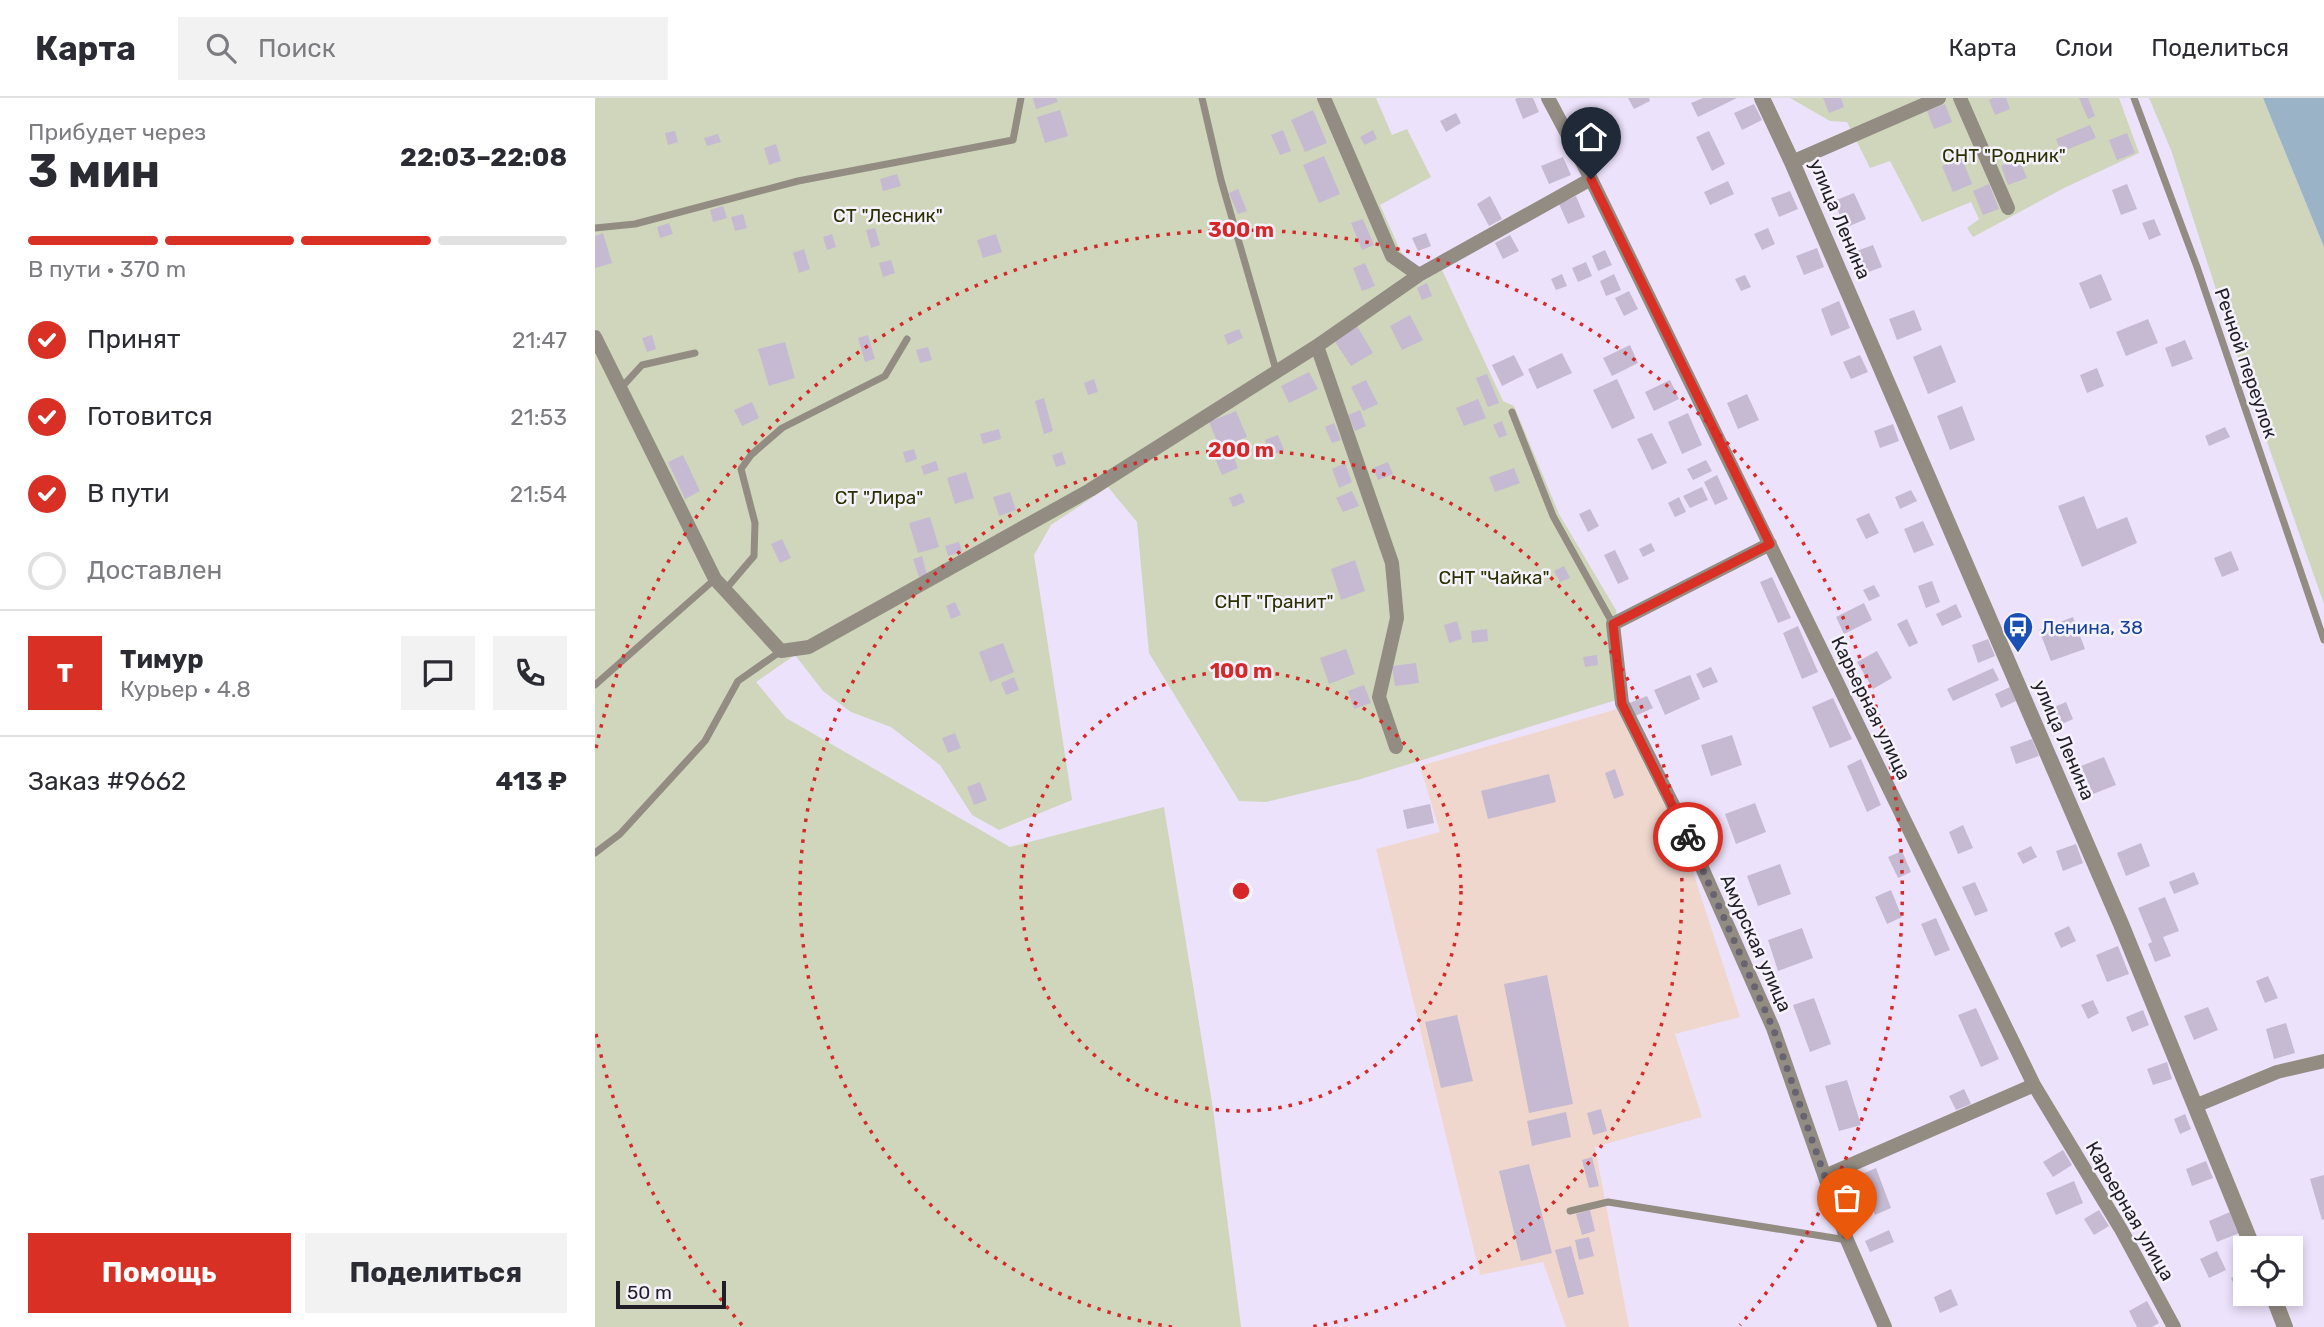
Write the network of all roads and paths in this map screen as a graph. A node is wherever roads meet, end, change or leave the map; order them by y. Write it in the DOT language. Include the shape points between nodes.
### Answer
graph roads {
  1 [pos="1021,98"];
  2 [pos="1202,98"];
  3 [pos="1324,98"];
  4 [pos="1548,98"];
  5 [pos="1762,98"];
  6 [pos="1939,98"];
  7 [pos="1960,98"];
  8 [pos="2134,98"];
  9 [pos="1792,162"];
  10 [pos="1591,179"];
  11 [pos="2008,208"];
  12 [pos="595,228"];
  13 [pos="1419,275"];
  14 [pos="595,337"];
  15 [pos="907,339"];
  16 [pos="1317,346"];
  17 [pos="695,353"];
  18 [pos="1276,370"];
  19 [pos="621,388"];
  20 [pos="1512,412"];
  21 [pos="1770,544"];
  22 [pos="720,584"];
  23 [pos="1613,624"];
  24 [pos="2324,640"];
  25 [pos="781,650"];
  26 [pos="595,685"];
  27 [pos="1396,747"];
  28 [pos="595,853"];
  29 [pos="2324,1060"];
  30 [pos="2034,1086"];
  31 [pos="2195,1106"];
  32 [pos="1825,1176"];
  33 [pos="1570,1211"];
  34 [pos="2248,1236"];
  35 [pos="1847,1240"];
  36 [pos="2277,1306"];
  37 [pos="1885,1327"];
  38 [pos="2174,1327"];
  39 [pos="2285,1327"];
  1 -- 12 [label="lane" via="1013,140 799,181 635,224"];
  2 -- 18 [label="lane"];
  3 -- 13 [label="street" via="1392,256"];
  4 -- 10 [label="street, Карьерная улица"];
  5 -- 9 [label="street, улица Ленина"];
  6 -- 9 [label="street"];
  7 -- 11 [label="street"];
  8 -- 24 [label="lane, Речной переулок" via="2197,267"];
  9 -- 31 [label="street, улица Ленина"];
  10 -- 13 [label="street"];
  10 -- 21 [label="street, Карьерная улица"];
  13 -- 16 [label="street"];
  14 -- 19 [label="street"];
  15 -- 22 [label="lane" via="885,376 782,428 751,455 741,469 755,523 754,556"];
  16 -- 18 [label="street"];
  16 -- 27 [label="street" via="1392,563 1397,618 1379,697"];
  17 -- 19 [label="lane" via="642,365"];
  18 -- 25 [label="street" via="1090,490 976,555 809,647"];
  19 -- 22 [label="street"];
  20 -- 23 [label="lane" via="1553,516"];
  21 -- 23 [label="street"];
  21 -- 30 [label="street, Карьерная улица"];
  22 -- 25 [label="street"];
  22 -- 26 [label="lane"];
  23 -- 32 [label="street, Амурская улица" via="1622,704 1684,827 1773,1028"];
  25 -- 28 [label="lane" via="738,681 705,741 620,834"];
  29 -- 31 [label="street" via="2277,1072"];
  30 -- 32 [label="street"];
  30 -- 38 [label="street, Карьерная улица"];
  31 -- 34 [label="street, улица Ленина"];
  32 -- 35 [label="street, Амурская улица"];
  33 -- 35 [label="lane" via="1608,1202"];
  35 -- 37 [label="street, Амурская улица"];
  36 -- 39 [label="street"];
}
